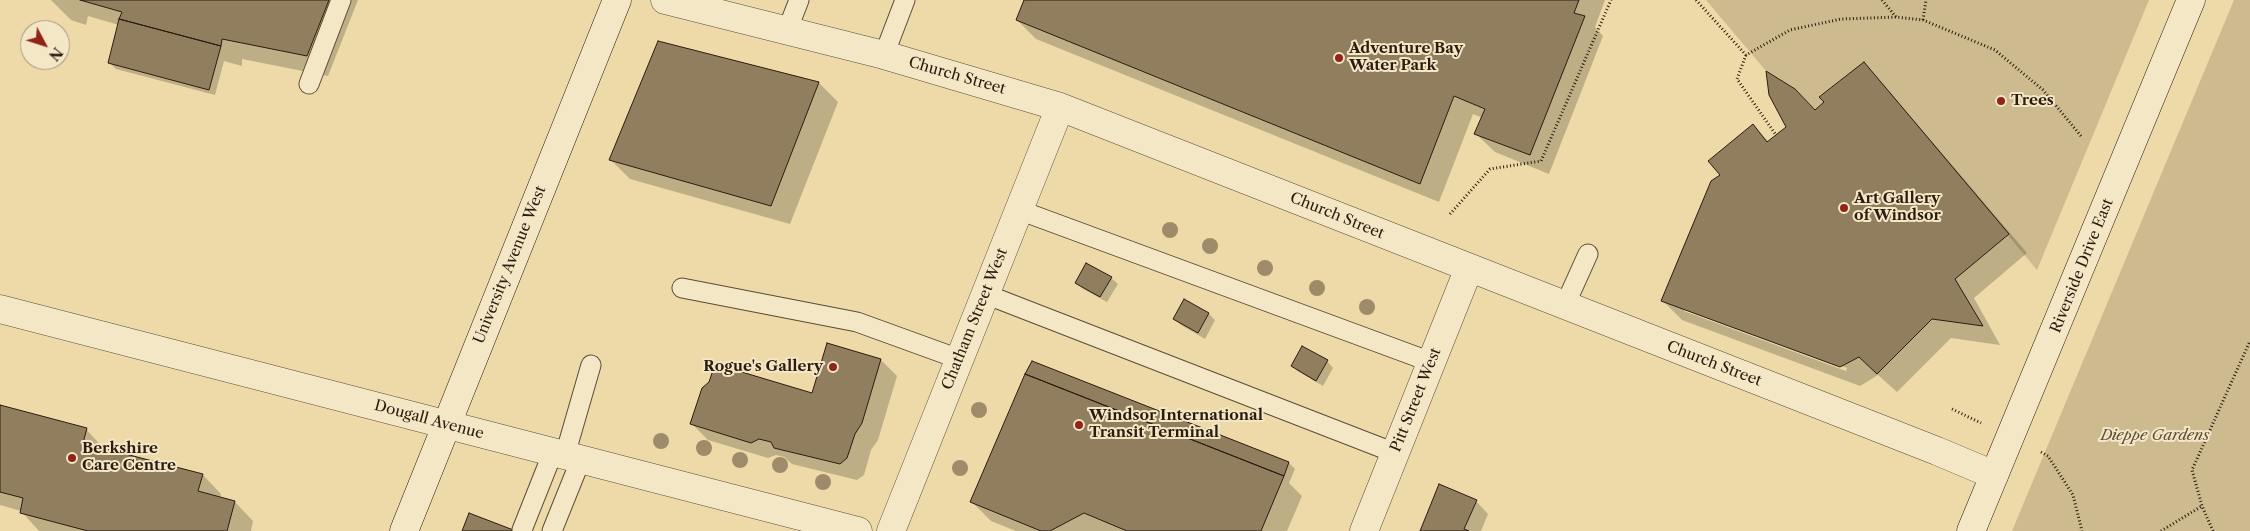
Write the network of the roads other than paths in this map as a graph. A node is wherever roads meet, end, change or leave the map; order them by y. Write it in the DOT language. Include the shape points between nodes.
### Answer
graph roads {
  1 [pos="341,0"];
  2 [pos="616,0"];
  3 [pos="665,0"];
  4 [pos="799,0"];
  5 [pos="906,0"];
  6 [pos="2191,0"];
  7 [pos="787,31"];
  8 [pos="884,55"];
  9 [pos="310,84"];
  10 [pos="1060,107"];
  11 [pos="1019,210"];
  12 [pos="1588,254"];
  13 [pos="1469,268"];
  14 [pos="682,288"];
  15 [pos="985,294"];
  16 [pos="1565,306"];
  17 [pos="0,309"];
  18 [pos="959,358"];
  19 [pos="1431,362"];
  20 [pos="591,365"];
  21 [pos="447,424"];
  22 [pos="1395,453"];
  23 [pos="566,455"];
  24 [pos="1994,475"];
  25 [pos="522,530"];
  26 [pos="404,531"];
  27 [pos="552,531"];
  28 [pos="858,531"];
  29 [pos="891,531"];
  30 [pos="1364,531"];
  31 [pos="1971,531"];
  1 -- 9 [label="lane"];
  2 -- 21 [label="street, University Avenue West"];
  3 -- 7 [label="street, Church Street"];
  4 -- 7 [label="lane"];
  5 -- 8 [label="lane"];
  6 -- 24 [label="street, Riverside Drive East"];
  7 -- 8 [label="street, Church Street"];
  8 -- 10 [label="street, Church Street"];
  10 -- 11 [label="street, Chatham Street West"];
  10 -- 13 [label="street, Church Street"];
  11 -- 15 [label="street, Chatham Street West"];
  11 -- 19 [label="lane"];
  12 -- 16 [label="lane"];
  13 -- 16 [label="street, Church Street"];
  13 -- 19 [label="street, Pitt Street West"];
  14 -- 18 [label="lane" via="857,322"];
  15 -- 18 [label="street, Chatham Street West"];
  15 -- 22 [label="lane"];
  16 -- 24 [label="street, Church Street"];
  17 -- 21 [label="street, Dougall Avenue"];
  18 -- 29 [label="street, Chatham Street West"];
  19 -- 22 [label="street, Pitt Street West"];
  20 -- 23 [label="lane"];
  21 -- 23 [label="street, Dougall Avenue"];
  21 -- 26 [label="street, University Avenue West"];
  22 -- 30 [label="street, Pitt Street West"];
  23 -- 25 [label="lane"];
  23 -- 27 [label="lane"];
  23 -- 28 [label="street, Dougall Avenue"];
  24 -- 31 [label="street, Riverside Drive East"];
}
